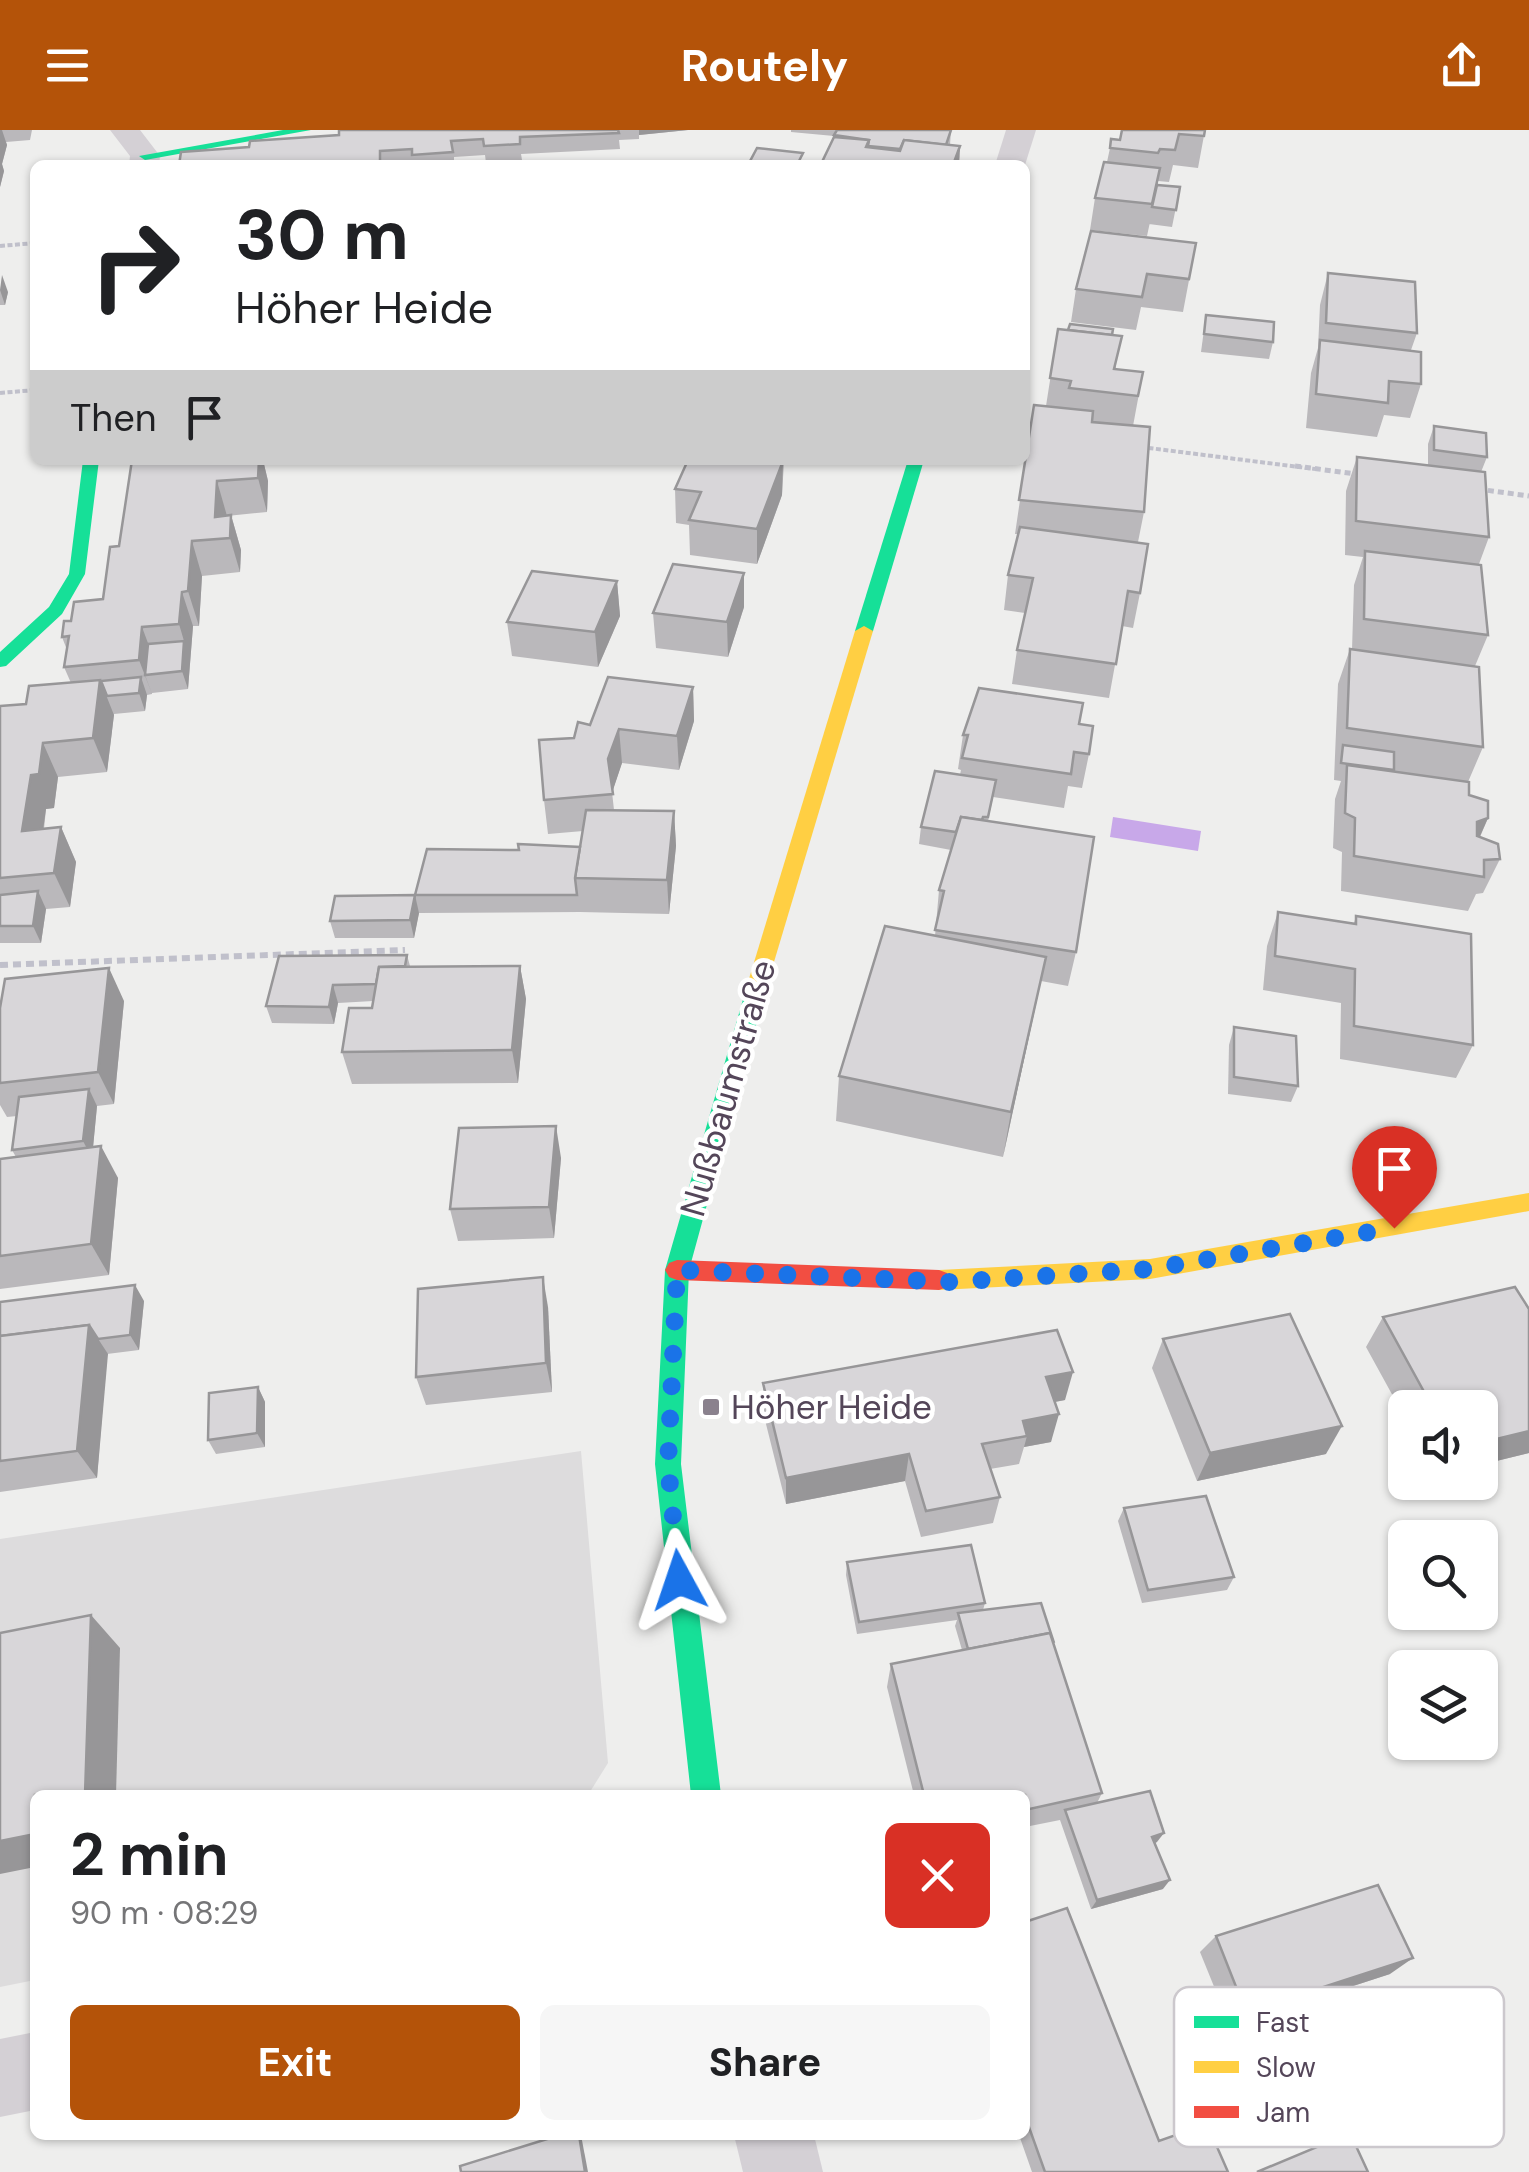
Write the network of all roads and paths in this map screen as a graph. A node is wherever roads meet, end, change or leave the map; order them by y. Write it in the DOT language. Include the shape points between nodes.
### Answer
graph roads {
  1 [pos="124,130"];
  2 [pos="305,130"];
  3 [pos="1021,130"];
  4 [pos="144,160"];
  5 [pos="150,160"];
  6 [pos="1012,160"];
  7 [pos="30,243"];
  8 [pos="0,246"];
  9 [pos="30,390"];
  10 [pos="0,393"];
  11 [pos="1125,445"];
  12 [pos="90,465"];
  13 [pos="914,465"];
  14 [pos="1363,475"];
  15 [pos="1462,488"];
  16 [pos="1529,496"];
  17 [pos="0,662"];
  18 [pos="405,950"];
  19 [pos="0,965"];
  20 [pos="1529,1202"];
  21 [pos="677,1270"];
  22 [pos="705,1790"];
  23 [pos="30,2072"];
  24 [pos="0,2078"];
  25 [pos="775,2140"];
  26 [pos="783,2172"];
  1 -- 4 [label="street"];
  2 -- 5 [label="street"];
  3 -- 6 [label="street"];
  7 -- 8 [label="path"];
  9 -- 10 [label="path"];
  11 -- 14 [label="path"];
  12 -- 17 [label="street" via="77,574 56,610"];
  13 -- 21 [label="street, Nußbaumstraße"];
  15 -- 16 [label="path"];
  18 -- 19 [label="path"];
  20 -- 21 [label="street" via="1150,1269 952,1282"];
  21 -- 22 [label="street, Nußbaumstraße" via="668,1464"];
  23 -- 24 [label="street"];
  25 -- 26 [label="street"];
}
